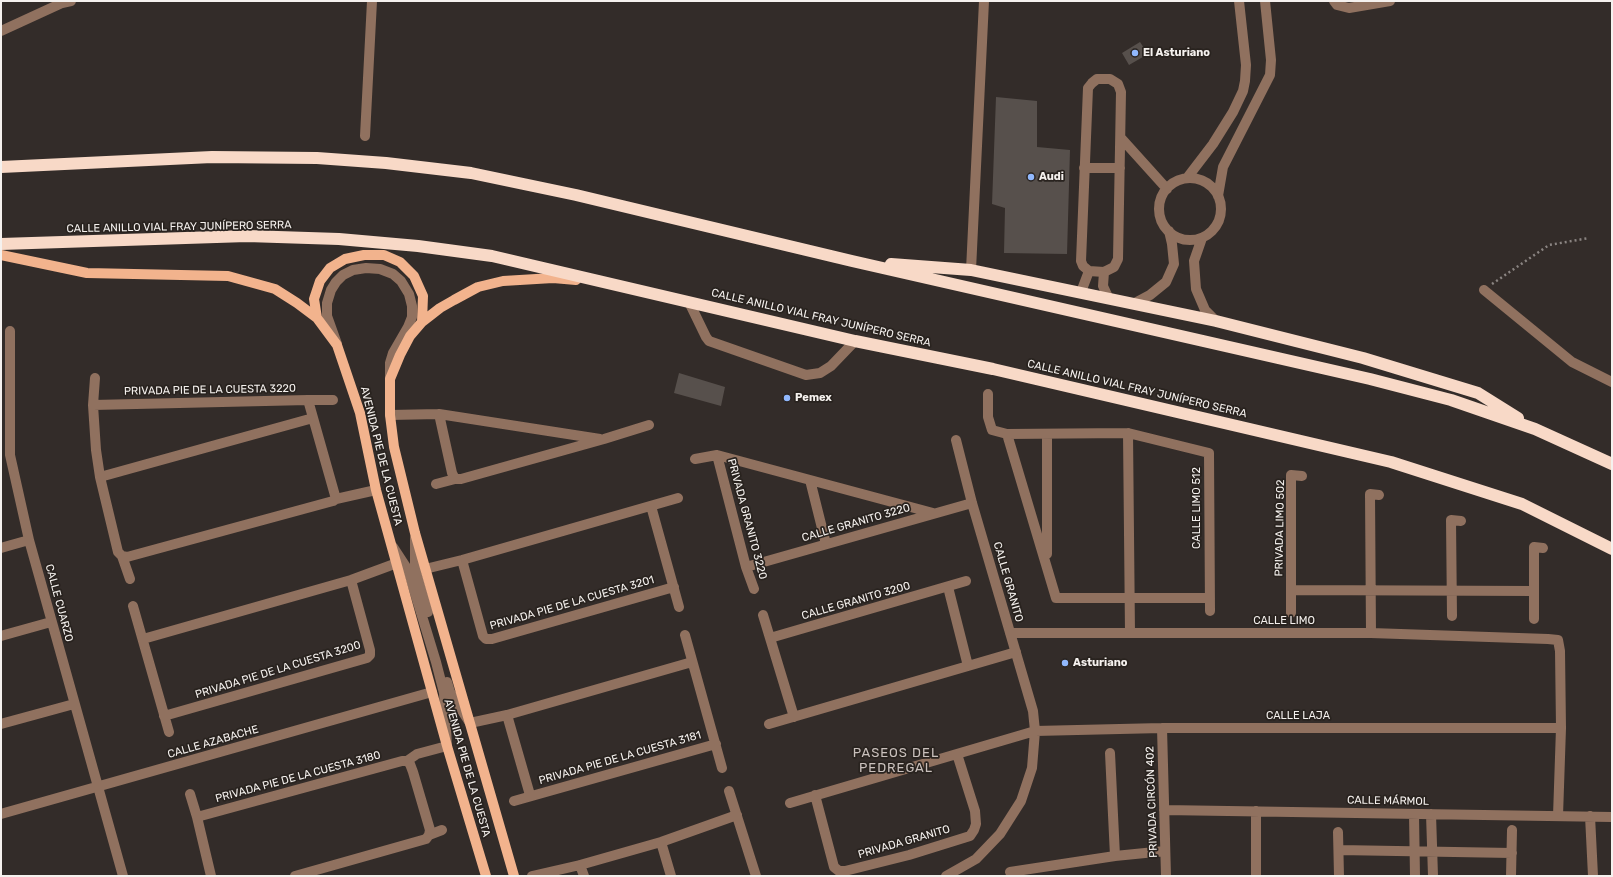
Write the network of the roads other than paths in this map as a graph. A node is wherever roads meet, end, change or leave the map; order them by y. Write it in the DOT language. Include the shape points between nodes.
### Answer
graph roads {
  1 [pos="71,1"];
  2 [pos="372,1"];
  3 [pos="984,1"];
  4 [pos="1239,1"];
  5 [pos="1265,1"];
  6 [pos="1334,1"];
  7 [pos="1390,1"];
  8 [pos="1,31"];
  9 [pos="365,136"];
  10 [pos="1121,138"];
  11 [pos="1,167"];
  12 [pos="1084,168"];
  13 [pos="1120,168"];
  14 [pos="1187,178"];
  15 [pos="1167,189"];
  16 [pos="1218,196"];
  17 [pos="1169,231"];
  18 [pos="1202,238"];
  19 [pos="1,244"];
  20 [pos="1,255"];
  21 [pos="852,261"];
  22 [pos="971,270"];
  23 [pos="1089,271"];
  24 [pos="1104,272"];
  25 [pos="604,281"];
  26 [pos="1484,290"];
  27 [pos="1081,292"];
  28 [pos="1109,298"];
  29 [pos="690,302"];
  30 [pos="1135,303"];
  31 [pos="317,318"];
  32 [pos="1216,321"];
  33 [pos="422,322"];
  34 [pos="10,331"];
  35 [pos="855,341"];
  36 [pos="337,345"];
  37 [pos="6,374"];
  38 [pos="95,378"];
  39 [pos="390,379"];
  40 [pos="1612,382"];
  41 [pos="988,394"];
  42 [pos="308,400"];
  43 [pos="333,400"];
  44 [pos="93,405"];
  45 [pos="439,414"];
  46 [pos="390,415"];
  47 [pos="313,418"];
  48 [pos="649,425"];
  49 [pos="1535,430"];
  50 [pos="1128,433"];
  51 [pos="1007,434"];
  52 [pos="1048,434"];
  53 [pos="604,439"];
  54 [pos="956,440"];
  55 [pos="717,455"];
  56 [pos="6,457"];
  57 [pos="695,459"];
  58 [pos="1612,464"];
  59 [pos="1302,476"];
  60 [pos="100,478"];
  61 [pos="455,479"];
  62 [pos="810,480"];
  63 [pos="436,484"];
  64 [pos="376,490"];
  65 [pos="1379,495"];
  66 [pos="678,498"];
  67 [pos="336,499"];
  68 [pos="972,503"];
  69 [pos="651,506"];
  70 [pos="933,513"];
  71 [pos="1461,521"];
  72 [pos="415,533"];
  73 [pos="29,540"];
  74 [pos="826,544"];
  75 [pos="391,545"];
  76 [pos="1,548"];
  77 [pos="1543,548"];
  78 [pos="1612,548"];
  79 [pos="122,556"];
  80 [pos="462,560"];
  81 [pos="396,563"];
  82 [pos="1047,564"];
  83 [pos="746,567"];
  84 [pos="425,569"];
  85 [pos="130,579"];
  86 [pos="351,580"];
  87 [pos="966,581"];
  88 [pos="674,587"];
  89 [pos="948,587"];
  90 [pos="754,589"];
  91 [pos="1291,590"];
  92 [pos="1371,590"];
  93 [pos="1452,591"];
  94 [pos="1534,591"];
  95 [pos="1129,598"];
  96 [pos="1210,598"];
  97 [pos="133,606"];
  98 [pos="679,607"];
  99 [pos="1210,611"];
  100 [pos="1291,613"];
  101 [pos="763,615"];
  102 [pos="1452,616"];
  103 [pos="1534,619"];
  104 [pos="51,622"];
  105 [pos="1010,633"];
  106 [pos="1130,633"];
  107 [pos="1371,633"];
  108 [pos="685,635"];
  109 [pos="1,636"];
  110 [pos="770,638"];
  111 [pos="143,639"];
  112 [pos="1016,652"];
  113 [pos="692,662"];
  114 [pos="968,666"];
  115 [pos="432,692"];
  116 [pos="74,704"];
  117 [pos="507,715"];
  118 [pos="164,716"];
  119 [pos="794,717"];
  120 [pos="470,723"];
  121 [pos="1,724"];
  122 [pos="769,724"];
  123 [pos="1162,728"];
  124 [pos="1561,728"];
  125 [pos="1035,731"];
  126 [pos="169,732"];
  127 [pos="716,744"];
  128 [pos="447,746"];
  129 [pos="1110,753"];
  130 [pos="957,754"];
  131 [pos="407,761"];
  132 [pos="722,768"];
  133 [pos="97,787"];
  134 [pos="729,791"];
  135 [pos="190,794"];
  136 [pos="530,795"];
  137 [pos="815,795"];
  138 [pos="514,800"];
  139 [pos="790,803"];
  140 [pos="1164,810"];
  141 [pos="1256,811"];
  142 [pos="1,814"];
  143 [pos="1414,814"];
  144 [pos="1431,814"];
  145 [pos="737,815"];
  146 [pos="1558,816"];
  147 [pos="1590,816"];
  148 [pos="197,817"];
  149 [pos="1612,817"];
  150 [pos="442,830"];
  151 [pos="1512,830"];
  152 [pos="1338,832"];
  153 [pos="429,835"];
  154 [pos="661,842"];
  155 [pos="1339,850"];
  156 [pos="1165,851"];
  157 [pos="1415,851"];
  158 [pos="1432,852"];
  159 [pos="1512,853"];
  160 [pos="1115,856"];
  161 [pos="580,865"];
  162 [pos="1010,872"];
  163 [pos="122,876"];
  164 [pos="211,876"];
  165 [pos="295,876"];
  166 [pos="486,876"];
  167 [pos="514,876"];
  168 [pos="532,876"];
  169 [pos="584,876"];
  170 [pos="671,876"];
  171 [pos="756,876"];
  172 [pos="946,876"];
  173 [pos="1166,876"];
  174 [pos="1256,876"];
  175 [pos="1339,876"];
  176 [pos="1415,876"];
  177 [pos="1433,876"];
  178 [pos="1511,876"];
  179 [pos="1592,876"];
  1 -- 8 [label="street"];
  2 -- 9 [label="street"];
  3 -- 22 [label="street"];
  4 -- 14 [label="street" via="1246,81 1221,132"];
  5 -- 16 [label="street" via="1271,60 1270,75 1223,167"];
  6 -- 7 [label="street" via="1337,5 1349,8"];
  10 -- 12 [label="street" via="1121,92 1118,84 1110,80 1097,80 1088,88"];
  10 -- 13 [label="street"];
  10 -- 15 [label="street"];
  11 -- 21 [label="highway" via="212,157 316,158 386,163 471,173 569,193"];
  12 -- 13 [label="street"];
  12 -- 23 [label="street" via="1081,261"];
  13 -- 24 [label="street" via="1118,259 1114,267"];
  14 -- 15 [label="street"];
  14 -- 16 [label="street" via="1199,179 1210,185"];
  15 -- 17 [label="street" via="1161,199 1159,210 1162,222"];
  16 -- 18 [label="street" via="1221,208 1219,221"];
  17 -- 18 [label="street" via="1178,238"];
  17 -- 30 [label="street" via="1174,264 1166,282"];
  18 -- 32 [label="street" via="1194,261 1196,289 1205,310"];
  19 -- 25 [label="highway, CALLE ANILLO VIAL FRAY JUNÍPERO SERRA" via="247,236 339,239 492,256"];
  20 -- 31 [label="main road, AVENIDA PIE DE LA CUESTA" via="87,273 228,276 275,289"];
  21 -- 22 [label="highway"];
  21 -- 49 [label="highway" via="1377,381 1451,400"];
  22 -- 27 [label="highway"];
  23 -- 24 [label="street"];
  23 -- 27 [label="street"];
  24 -- 28 [label="street" via="1103,286"];
  25 -- 29 [label="highway, CALLE ANILLO VIAL FRAY JUNÍPERO SERRA"];
  25 -- 33 [label="main road, AVENIDA PIE DE LA CUESTA" via="553,278 503,281 478,287 440,308"];
  26 -- 40 [label="street" via="1572,362"];
  27 -- 28 [label="highway"];
  28 -- 30 [label="highway"];
  29 -- 35 [label="highway, CALLE ANILLO VIAL FRAY JUNÍPERO SERRA"];
  29 -- 35 [label="street" via="709,341 806,375 820,373 831,366"];
  30 -- 32 [label="highway"];
  31 -- 33 [label="main road" via="314,299 320,281 330,268 345,259 364,255 384,256 400,262 414,276 423,296"];
  31 -- 36 [label="main road, AVENIDA PIE DE LA CUESTA"];
  32 -- 49 [label="highway" via="1363,358 1478,393"];
  33 -- 39 [label="main road, AVENIDA PIE DE LA CUESTA" via="410,336"];
  34 -- 37 [label="street, CALLE CUARZO"];
  35 -- 78 [label="highway, CALLE ANILLO VIAL FRAY JUNÍPERO SERRA" via="993,369 1391,462 1522,504"];
  36 -- 39 [label="street" via="328,316 327,303 336,282 353,270 366,268 380,269 393,274 409,294 412,317 393,353"];
  36 -- 64 [label="main road, AVENIDA PIE DE LA CUESTA" via="360,413"];
  37 -- 56 [label="street, CALLE CUARZO"];
  38 -- 44 [label="street"];
  39 -- 46 [label="main road, AVENIDA PIE DE LA CUESTA"];
  41 -- 51 [label="street, CALLE LIMO 512" via="988,417 992,430"];
  42 -- 43 [label="street"];
  42 -- 44 [label="street, PRIVADA PIE DE LA CUESTA 3220"];
  42 -- 47 [label="street, PRIVADA PIE DE LA CUESTA 3220"];
  44 -- 60 [label="street"];
  45 -- 46 [label="street"];
  45 -- 53 [label="street"];
  45 -- 61 [label="street"];
  46 -- 72 [label="main road, AVENIDA PIE DE LA CUESTA" via="394,447"];
  47 -- 60 [label="street"];
  47 -- 67 [label="street, PRIVADA PIE DE LA CUESTA 3220"];
  48 -- 53 [label="street"];
  49 -- 58 [label="highway"];
  50 -- 52 [label="street, CALLE LIMO 512"];
  50 -- 95 [label="street"];
  50 -- 96 [label="street, CALLE LIMO 512" via="1209,453"];
  51 -- 52 [label="street, CALLE LIMO 512"];
  51 -- 82 [label="street"];
  52 -- 82 [label="street"];
  53 -- 61 [label="street"];
  54 -- 68 [label="street, CALLE GRANITO"];
  55 -- 57 [label="street, PRIVADA GRANITO 3220"];
  55 -- 62 [label="street, PRIVADA GRANITO 3220"];
  55 -- 83 [label="street, PRIVADA GRANITO 3220"];
  56 -- 73 [label="street, CALLE CUARZO"];
  59 -- 91 [label="street, PRIVADA LIMO 502" via="1291,475"];
  60 -- 79 [label="street" via="118,552"];
  61 -- 63 [label="street"];
  62 -- 70 [label="street, PRIVADA GRANITO 3220"];
  62 -- 74 [label="street"];
  64 -- 67 [label="street"];
  64 -- 75 [label="main road, AVENIDA PIE DE LA CUESTA"];
  65 -- 92 [label="street" via="1370,494"];
  66 -- 69 [label="street"];
  67 -- 79 [label="street" via="127,557"];
  68 -- 70 [label="street, CALLE GRANITO 3220"];
  68 -- 105 [label="street, CALLE GRANITO"];
  69 -- 80 [label="street"];
  69 -- 88 [label="street"];
  70 -- 74 [label="street, CALLE GRANITO 3220"];
  71 -- 93 [label="street" via="1451,520"];
  72 -- 84 [label="main road, AVENIDA PIE DE LA CUESTA"];
  72 -- 120 [label="street" via="415,568 450,692"];
  73 -- 76 [label="street"];
  73 -- 104 [label="street, CALLE CUARZO"];
  74 -- 83 [label="street, CALLE GRANITO 3220"];
  75 -- 81 [label="main road, AVENIDA PIE DE LA CUESTA"];
  75 -- 128 [label="street" via="408,570 436,662 444,692"];
  77 -- 94 [label="street" via="1534,547"];
  79 -- 85 [label="street"];
  80 -- 84 [label="street"];
  80 -- 88 [label="street, PRIVADA PIE DE LA CUESTA 3201" via="486,639"];
  81 -- 86 [label="street"];
  81 -- 115 [label="main road, AVENIDA PIE DE LA CUESTA"];
  82 -- 95 [label="street" via="1056,598"];
  83 -- 90 [label="street, PRIVADA GRANITO 3220"];
  84 -- 120 [label="main road, AVENIDA PIE DE LA CUESTA"];
  86 -- 111 [label="street"];
  86 -- 118 [label="street, PRIVADA PIE DE LA CUESTA 3200" via="370,650 370,655 366,658"];
  87 -- 89 [label="street, CALLE GRANITO 3200"];
  88 -- 98 [label="street"];
  89 -- 110 [label="street, CALLE GRANITO 3200"];
  89 -- 114 [label="street"];
  91 -- 92 [label="street, PRIVADA LIMO 502"];
  91 -- 100 [label="street, PRIVADA LIMO 502"];
  92 -- 93 [label="street, PRIVADA LIMO 502"];
  92 -- 107 [label="street"];
  93 -- 94 [label="street, PRIVADA LIMO 502"];
  93 -- 102 [label="street"];
  94 -- 103 [label="street"];
  95 -- 96 [label="street"];
  95 -- 106 [label="street"];
  96 -- 99 [label="street, CALLE LIMO 512"];
  97 -- 111 [label="street"];
  101 -- 110 [label="street"];
  104 -- 109 [label="street"];
  104 -- 116 [label="street, CALLE CUARZO"];
  105 -- 106 [label="street, CALLE LIMO"];
  105 -- 112 [label="street, CALLE GRANITO"];
  106 -- 107 [label="street, CALLE LIMO"];
  107 -- 124 [label="street, CALLE LIMO" via="1558,640"];
  108 -- 113 [label="street, PRIVADA PIE DE LA CUESTA 3181"];
  110 -- 119 [label="street"];
  111 -- 118 [label="street"];
  112 -- 114 [label="street"];
  112 -- 125 [label="street, CALLE GRANITO" via="1033,711"];
  113 -- 117 [label="street"];
  113 -- 127 [label="street, PRIVADA PIE DE LA CUESTA 3181"];
  114 -- 119 [label="street"];
  115 -- 128 [label="main road, AVENIDA PIE DE LA CUESTA"];
  115 -- 133 [label="street, CALLE AZABACHE"];
  116 -- 121 [label="street"];
  116 -- 133 [label="street, CALLE CUARZO"];
  117 -- 120 [label="street"];
  117 -- 136 [label="street, PRIVADA PIE DE LA CUESTA 3181"];
  118 -- 126 [label="street"];
  119 -- 122 [label="street"];
  120 -- 167 [label="main road, AVENIDA PIE DE LA CUESTA"];
  123 -- 124 [label="street, CALLE LAJA"];
  123 -- 125 [label="street, CALLE LAJA"];
  123 -- 140 [label="street, PRIVADA CIRCÓN 402"];
  124 -- 146 [label="street"];
  125 -- 130 [label="street"];
  125 -- 172 [label="street, CALLE GRANITO" via="1032,768 1021,801 1000,834 976,859"];
  127 -- 132 [label="street, PRIVADA PIE DE LA CUESTA 3181"];
  127 -- 136 [label="street, PRIVADA PIE DE LA CUESTA 3181"];
  128 -- 131 [label="street, PRIVADA PIE DE LA CUESTA 3180" via="417,754"];
  128 -- 166 [label="main road, AVENIDA PIE DE LA CUESTA"];
  129 -- 160 [label="street"];
  130 -- 137 [label="street"];
  130 -- 137 [label="street, PRIVADA GRANITO" via="975,811 974,830 970,836 909,855 838,871 834,866"];
  131 -- 148 [label="street, PRIVADA PIE DE LA CUESTA 3180"];
  131 -- 153 [label="street" via="413,772 430,830"];
  133 -- 142 [label="street, CALLE AZABACHE"];
  133 -- 163 [label="street, CALLE CUARZO"];
  134 -- 145 [label="street"];
  135 -- 148 [label="street"];
  136 -- 138 [label="street, PRIVADA PIE DE LA CUESTA 3181"];
  137 -- 139 [label="street"];
  140 -- 141 [label="street, CALLE MÁRMOL"];
  140 -- 156 [label="street, PRIVADA CIRCÓN 402"];
  141 -- 143 [label="street, CALLE MÁRMOL"];
  141 -- 174 [label="street"];
  143 -- 144 [label="street, CALLE MÁRMOL"];
  143 -- 157 [label="street"];
  144 -- 146 [label="street, CALLE MÁRMOL"];
  144 -- 158 [label="street"];
  145 -- 154 [label="street"];
  145 -- 171 [label="street"];
  146 -- 147 [label="street, CALLE MÁRMOL"];
  147 -- 149 [label="street, CALLE MÁRMOL"];
  147 -- 179 [label="street"];
  148 -- 164 [label="street"];
  150 -- 153 [label="street"];
  151 -- 159 [label="street"];
  152 -- 155 [label="street"];
  153 -- 165 [label="street" via="426,839"];
  154 -- 161 [label="street"];
  154 -- 170 [label="street"];
  155 -- 157 [label="street"];
  155 -- 175 [label="street"];
  156 -- 160 [label="street"];
  156 -- 173 [label="street, PRIVADA CIRCÓN 402"];
  157 -- 158 [label="street"];
  157 -- 176 [label="street"];
  158 -- 159 [label="street"];
  158 -- 177 [label="street"];
  159 -- 178 [label="street"];
  160 -- 162 [label="street"];
  161 -- 168 [label="street"];
  161 -- 169 [label="street"];
}
